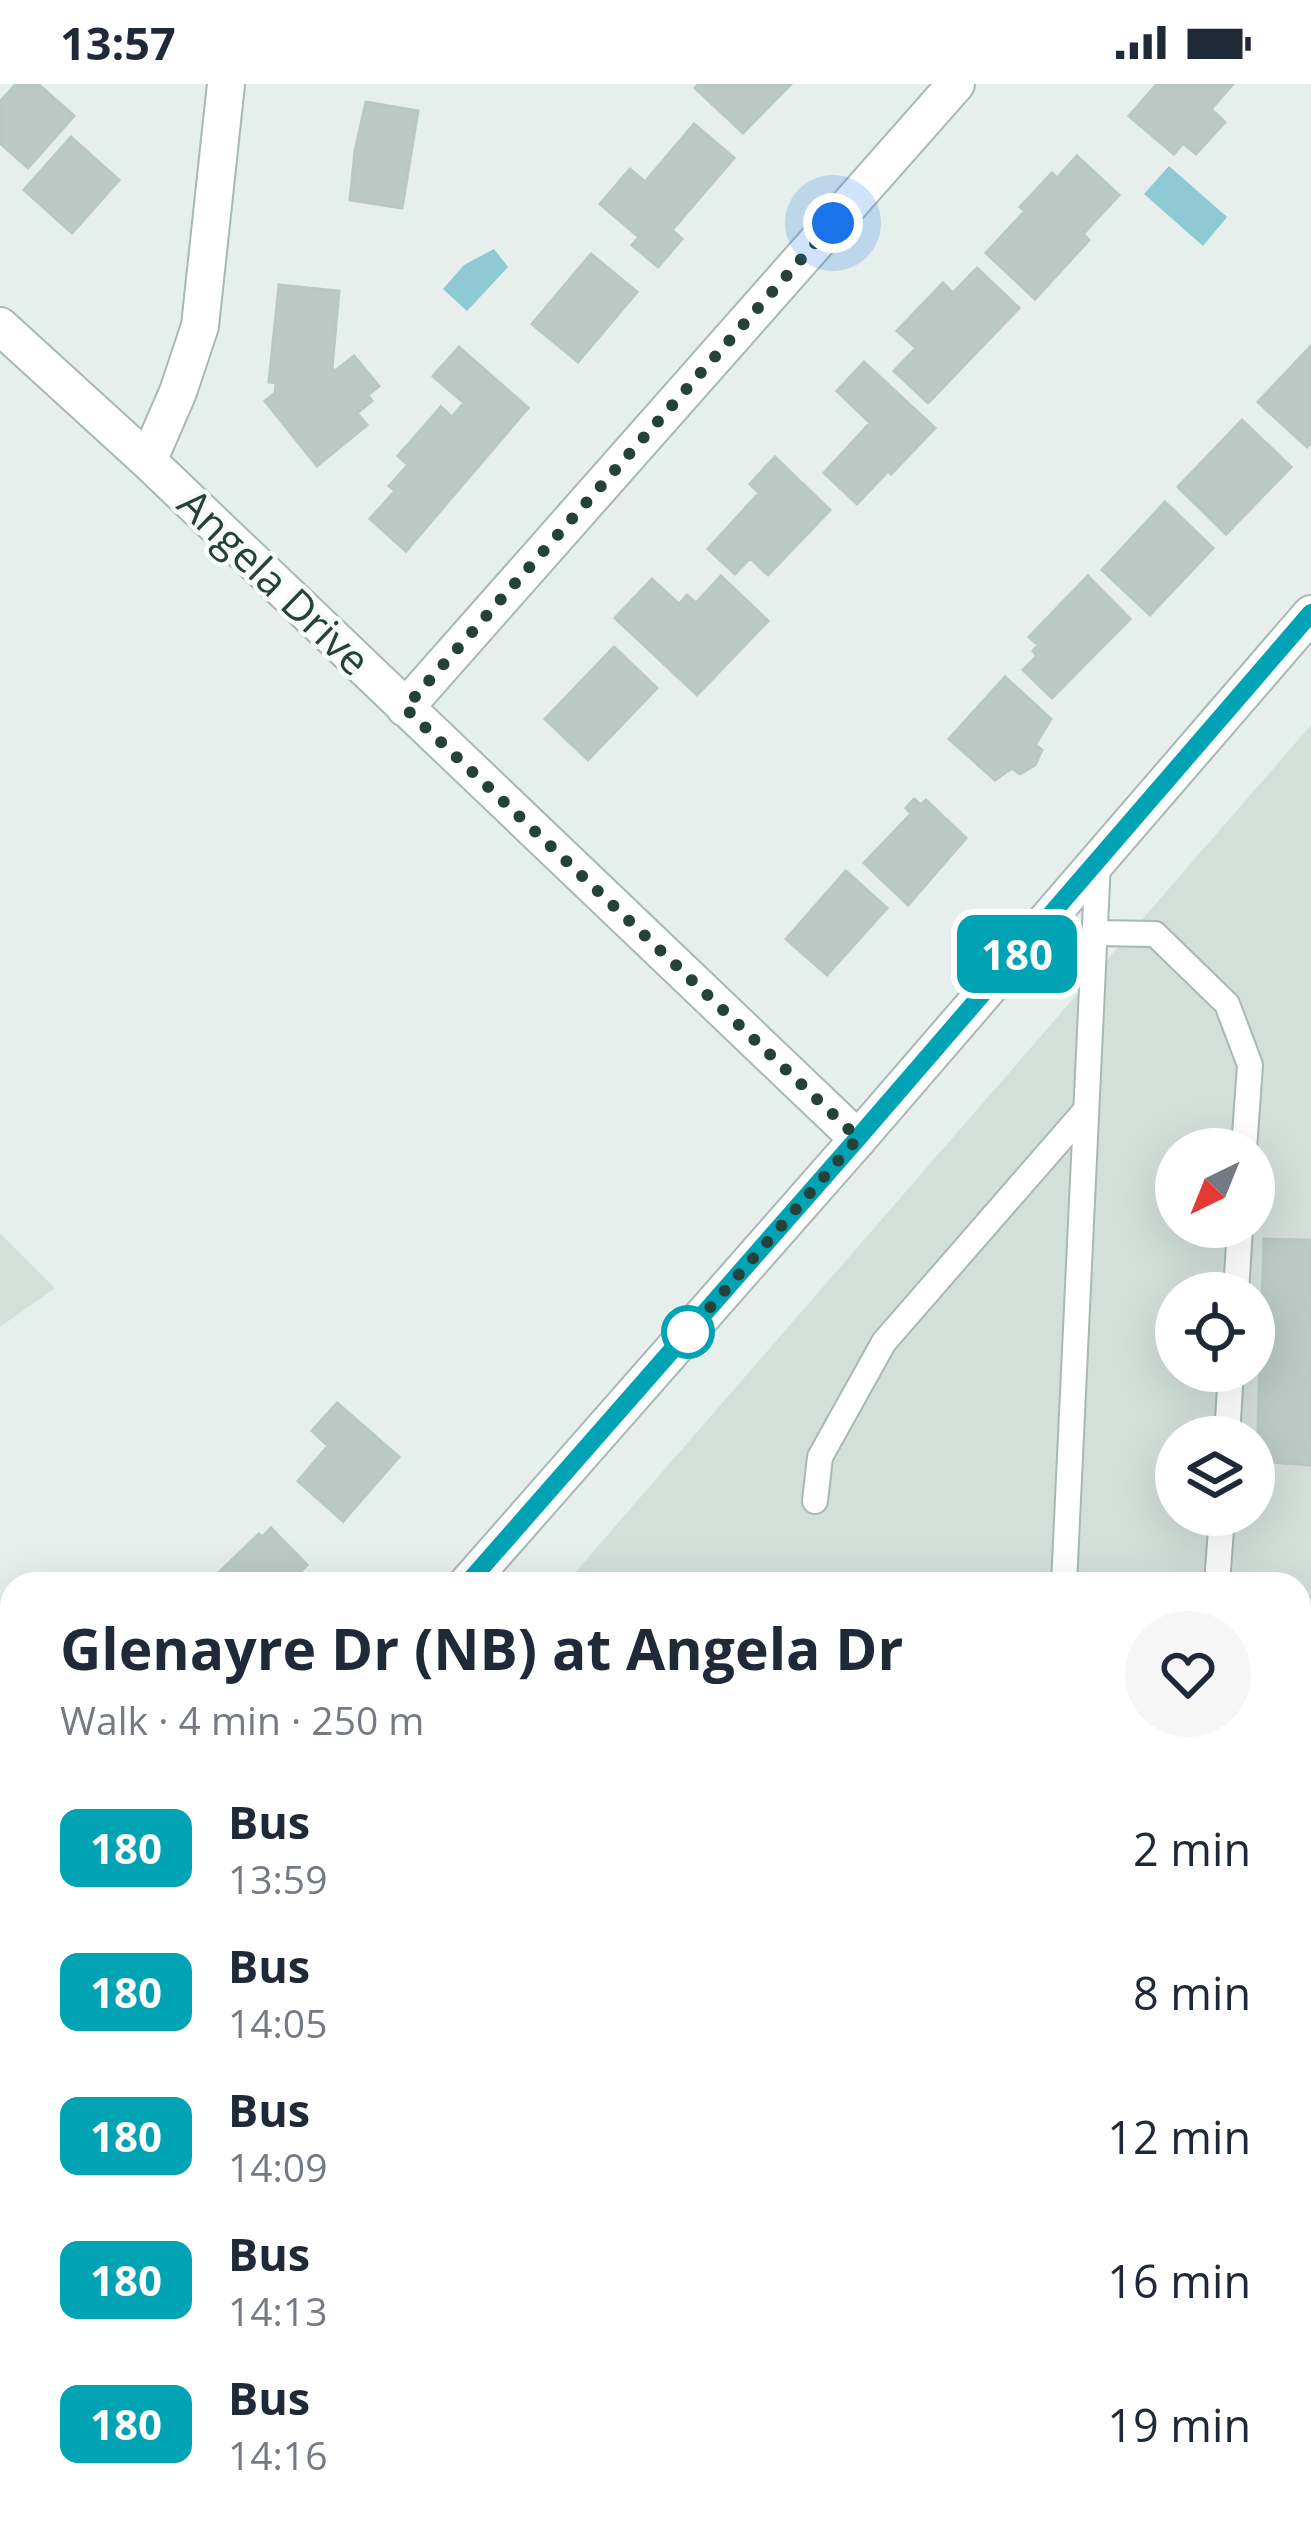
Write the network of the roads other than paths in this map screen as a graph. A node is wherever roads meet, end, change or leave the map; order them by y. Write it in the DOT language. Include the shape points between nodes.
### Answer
graph roads {
  1 [pos="226,84"];
  2 [pos="956,84"];
  3 [pos="0,326"];
  4 [pos="148,461"];
  5 [pos="1311,614"];
  6 [pos="405,708"];
  7 [pos="1098,861"];
  8 [pos="1095,933"];
  9 [pos="1086,1110"];
  10 [pos="1246,1128"];
  11 [pos="858,1138"];
  12 [pos="815,1501"];
  13 [pos="1220,1536"];
  14 [pos="478,1572"];
  15 [pos="1065,1572"];
  16 [pos="1218,1572"];
  1 -- 4 [label="street" via="200,326"];
  2 -- 6 [label="street"];
  3 -- 4 [label="street, Angela Drive"];
  4 -- 6 [label="street, Angela Drive"];
  5 -- 7 [label="street"];
  6 -- 11 [label="street, Angela Drive"];
  7 -- 8 [label="lane"];
  7 -- 11 [label="street"];
  8 -- 9 [label="lane"];
  8 -- 10 [label="lane" via="1155,934 1227,1004 1250,1065"];
  9 -- 12 [label="lane" via="884,1342 820,1457"];
  9 -- 15 [label="lane"];
  11 -- 14 [label="street"];
  13 -- 16 [label="lane"];
}
